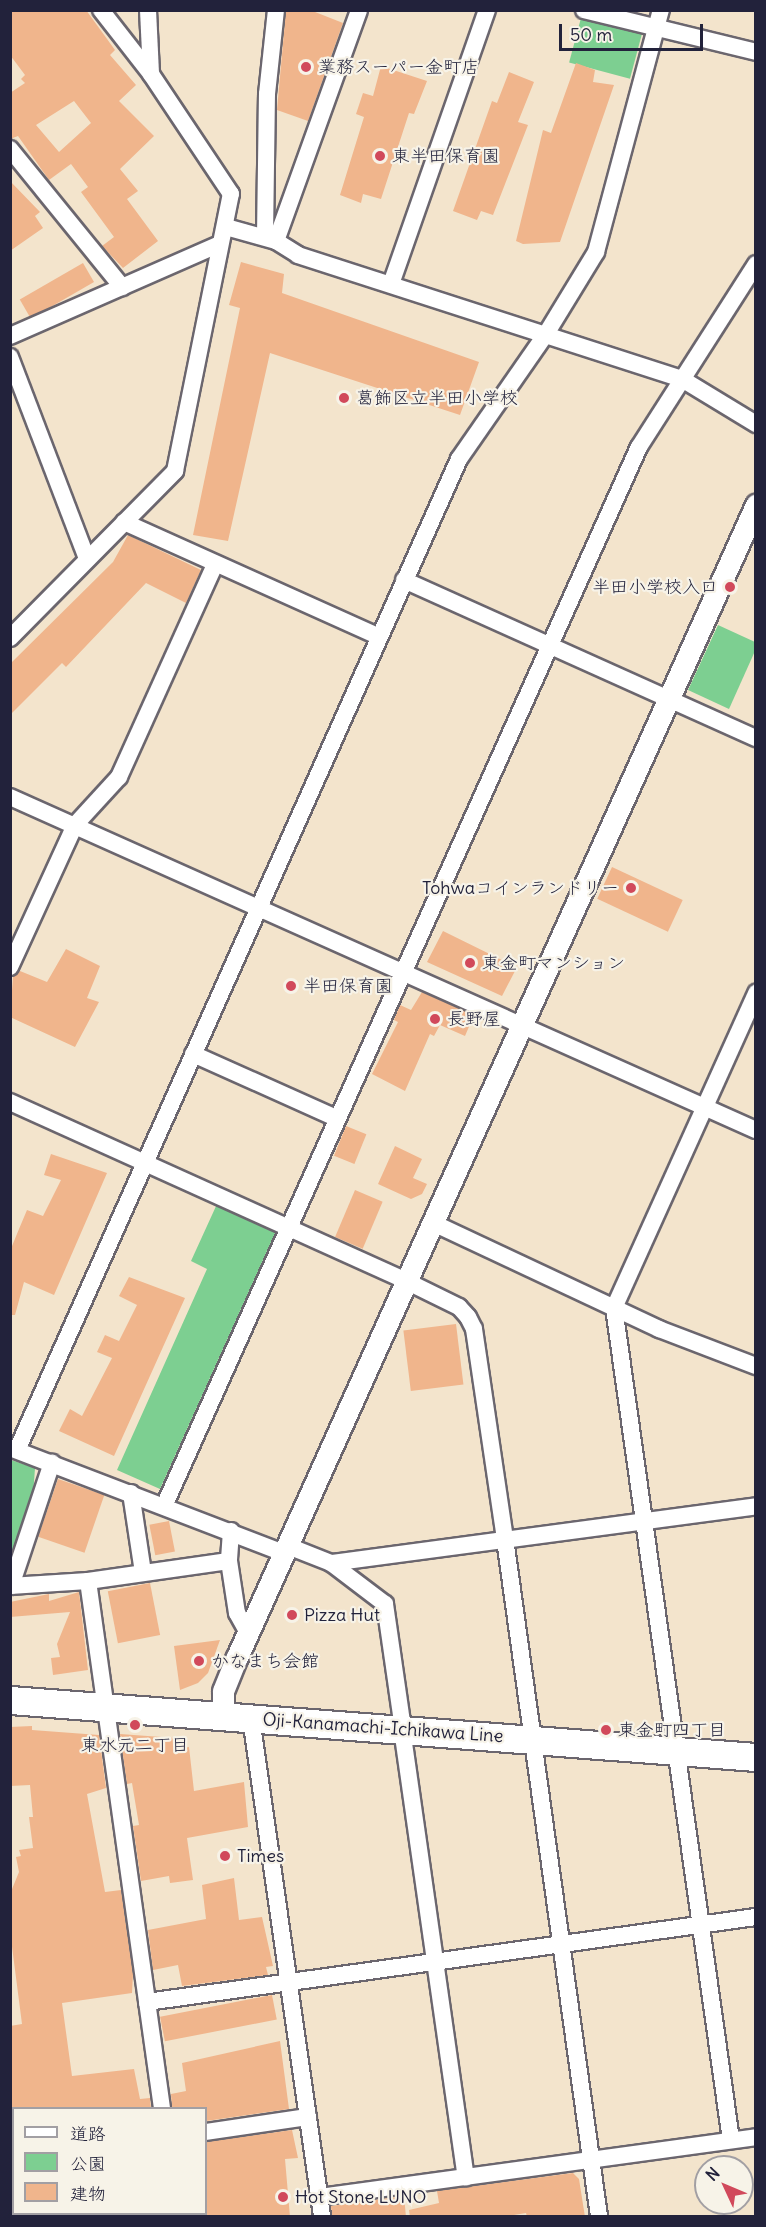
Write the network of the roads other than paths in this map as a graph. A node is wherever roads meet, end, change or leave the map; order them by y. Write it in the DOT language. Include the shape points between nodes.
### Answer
graph roads {
  1 [pos="101,10"];
  2 [pos="148,10"];
  3 [pos="276,10"];
  4 [pos="358,10"];
  5 [pos="488,10"];
  6 [pos="584,10"];
  7 [pos="661,10"];
  8 [pos="656,29"];
  9 [pos="756,52"];
  10 [pos="151,74"];
  11 [pos="10,149"];
  12 [pos="226,227"];
  13 [pos="271,239"];
  14 [pos="220,244"];
  15 [pos="756,264"];
  16 [pos="391,284"];
  17 [pos="122,286"];
  18 [pos="546,334"];
  19 [pos="10,336"];
  20 [pos="10,357"];
  21 [pos="682,379"];
  22 [pos="756,424"];
  23 [pos="756,506"];
  24 [pos="124,522"];
  25 [pos="87,559"];
  26 [pos="215,564"];
  27 [pos="404,580"];
  28 [pos="378,636"];
  29 [pos="10,638"];
  30 [pos="549,645"];
  31 [pos="666,699"];
  32 [pos="756,738"];
  33 [pos="10,797"];
  34 [pos="75,825"];
  35 [pos="259,905"];
  36 [pos="10,967"];
  37 [pos="402,971"];
  38 [pos="756,993"];
  39 [pos="520,1025"];
  40 [pos="193,1054"];
  41 [pos="10,1102"];
  42 [pos="704,1107"];
  43 [pos="336,1118"];
  44 [pos="756,1130"];
  45 [pos="144,1162"];
  46 [pos="433,1223"];
  47 [pos="288,1226"];
  48 [pos="406,1281"];
  49 [pos="614,1308"];
  50 [pos="756,1366"];
  51 [pos="14,1449"];
  52 [pos="52,1463"];
  53 [pos="131,1493"];
  54 [pos="165,1504"];
  55 [pos="756,1506"];
  56 [pos="644,1521"];
  57 [pos="231,1531"];
  58 [pos="505,1539"];
  59 [pos="286,1550"];
  60 [pos="229,1561"];
  61 [pos="331,1563"];
  62 [pos="143,1572"];
  63 [pos="88,1581"];
  64 [pos="11,1586"];
  65 [pos="248,1633"];
  66 [pos="10,1700"];
  67 [pos="107,1708"];
  68 [pos="223,1715"];
  69 [pos="251,1718"];
  70 [pos="403,1729"];
  71 [pos="531,1739"];
  72 [pos="676,1750"];
  73 [pos="756,1756"];
  74 [pos="756,1917"];
  75 [pos="701,1924"];
  76 [pos="562,1944"];
  77 [pos="436,1960"];
  78 [pos="288,1981"];
  79 [pos="147,2002"];
  80 [pos="162,2107"];
  81 [pos="308,2117"];
  82 [pos="207,2132"];
  83 [pos="756,2137"];
  84 [pos="731,2140"];
  85 [pos="591,2159"];
  86 [pos="466,2176"];
  87 [pos="319,2197"];
  88 [pos="322,2217"];
  89 [pos="599,2217"];
  1 -- 10 [label="street"];
  2 -- 10 [label="street"];
  3 -- 13 [label="street" via="267,94"];
  4 -- 13 [label="street"];
  5 -- 16 [label="street"];
  6 -- 8 [label="street"];
  7 -- 8 [label="street"];
  8 -- 9 [label="street"];
  8 -- 18 [label="street" via="596,252"];
  10 -- 12 [label="street" via="231,194"];
  11 -- 17 [label="street"];
  12 -- 13 [label="street"];
  12 -- 14 [label="street"];
  13 -- 16 [label="street" via="298,255"];
  14 -- 17 [label="street"];
  14 -- 24 [label="street" via="175,471"];
  15 -- 21 [label="street"];
  16 -- 18 [label="street"];
  17 -- 19 [label="street"];
  18 -- 21 [label="street"];
  18 -- 27 [label="street" via="459,459"];
  20 -- 25 [label="street"];
  21 -- 22 [label="street"];
  21 -- 30 [label="street" via="639,447"];
  23 -- 31 [label="street"];
  24 -- 25 [label="street"];
  24 -- 26 [label="street"];
  25 -- 29 [label="street"];
  26 -- 28 [label="street"];
  26 -- 34 [label="street" via="119,777"];
  27 -- 28 [label="street"];
  27 -- 30 [label="street"];
  28 -- 35 [label="street"];
  30 -- 31 [label="street"];
  30 -- 37 [label="street"];
  31 -- 32 [label="street"];
  31 -- 39 [label="street"];
  33 -- 34 [label="street"];
  34 -- 35 [label="street"];
  34 -- 36 [label="street"];
  35 -- 37 [label="street"];
  35 -- 40 [label="street"];
  37 -- 39 [label="street"];
  37 -- 43 [label="street"];
  38 -- 42 [label="street"];
  39 -- 42 [label="street"];
  39 -- 46 [label="street"];
  40 -- 43 [label="street"];
  40 -- 45 [label="street"];
  41 -- 45 [label="street"];
  42 -- 44 [label="street"];
  42 -- 49 [label="street"];
  43 -- 47 [label="street"];
  45 -- 47 [label="street"];
  45 -- 51 [label="street"];
  46 -- 48 [label="street"];
  46 -- 49 [label="street"];
  47 -- 48 [label="street"];
  47 -- 54 [label="street"];
  48 -- 58 [label="street" via="459,1307 474,1329"];
  48 -- 59 [label="street"];
  49 -- 50 [label="street"];
  49 -- 56 [label="street"];
  51 -- 52 [label="street"];
  52 -- 53 [label="street"];
  52 -- 64 [label="street"];
  53 -- 54 [label="street"];
  53 -- 62 [label="street"];
  54 -- 57 [label="street"];
  55 -- 56 [label="street"];
  56 -- 58 [label="street"];
  56 -- 72 [label="street"];
  57 -- 59 [label="street"];
  57 -- 60 [label="street"];
  58 -- 61 [label="street"];
  58 -- 71 [label="street"];
  59 -- 61 [label="street"];
  59 -- 65 [label="street"];
  60 -- 62 [label="street"];
  60 -- 65 [label="street" via="237,1613"];
  61 -- 70 [label="street" via="385,1604"];
  62 -- 63 [label="street"];
  63 -- 64 [label="street"];
  63 -- 67 [label="street"];
  65 -- 68 [label="street" via="224,1691"];
  66 -- 67 [label="main road, Oji-Kanamachi-Ichikawa Line"];
  67 -- 68 [label="main road, Oji-Kanamachi-Ichikawa Line"];
  67 -- 79 [label="street"];
  68 -- 69 [label="main road, Oji-Kanamachi-Ichikawa Line"];
  69 -- 70 [label="main road, Oji-Kanamachi-Ichikawa Line"];
  69 -- 78 [label="street"];
  70 -- 71 [label="main road, Oji-Kanamachi-Ichikawa Line"];
  70 -- 77 [label="street"];
  71 -- 72 [label="main road, Oji-Kanamachi-Ichikawa Line"];
  71 -- 76 [label="street"];
  72 -- 73 [label="main road, Oji-Kanamachi-Ichikawa Line"];
  72 -- 75 [label="street"];
  74 -- 75 [label="street"];
  75 -- 76 [label="street"];
  75 -- 84 [label="street"];
  76 -- 77 [label="street"];
  76 -- 85 [label="street"];
  77 -- 78 [label="street"];
  77 -- 86 [label="street"];
  78 -- 79 [label="street"];
  78 -- 81 [label="street"];
  79 -- 80 [label="street"];
  81 -- 82 [label="street"];
  81 -- 87 [label="street"];
  83 -- 84 [label="street"];
  84 -- 85 [label="street"];
  85 -- 86 [label="street"];
  85 -- 89 [label="street"];
  86 -- 87 [label="street"];
  87 -- 88 [label="street"];
}
